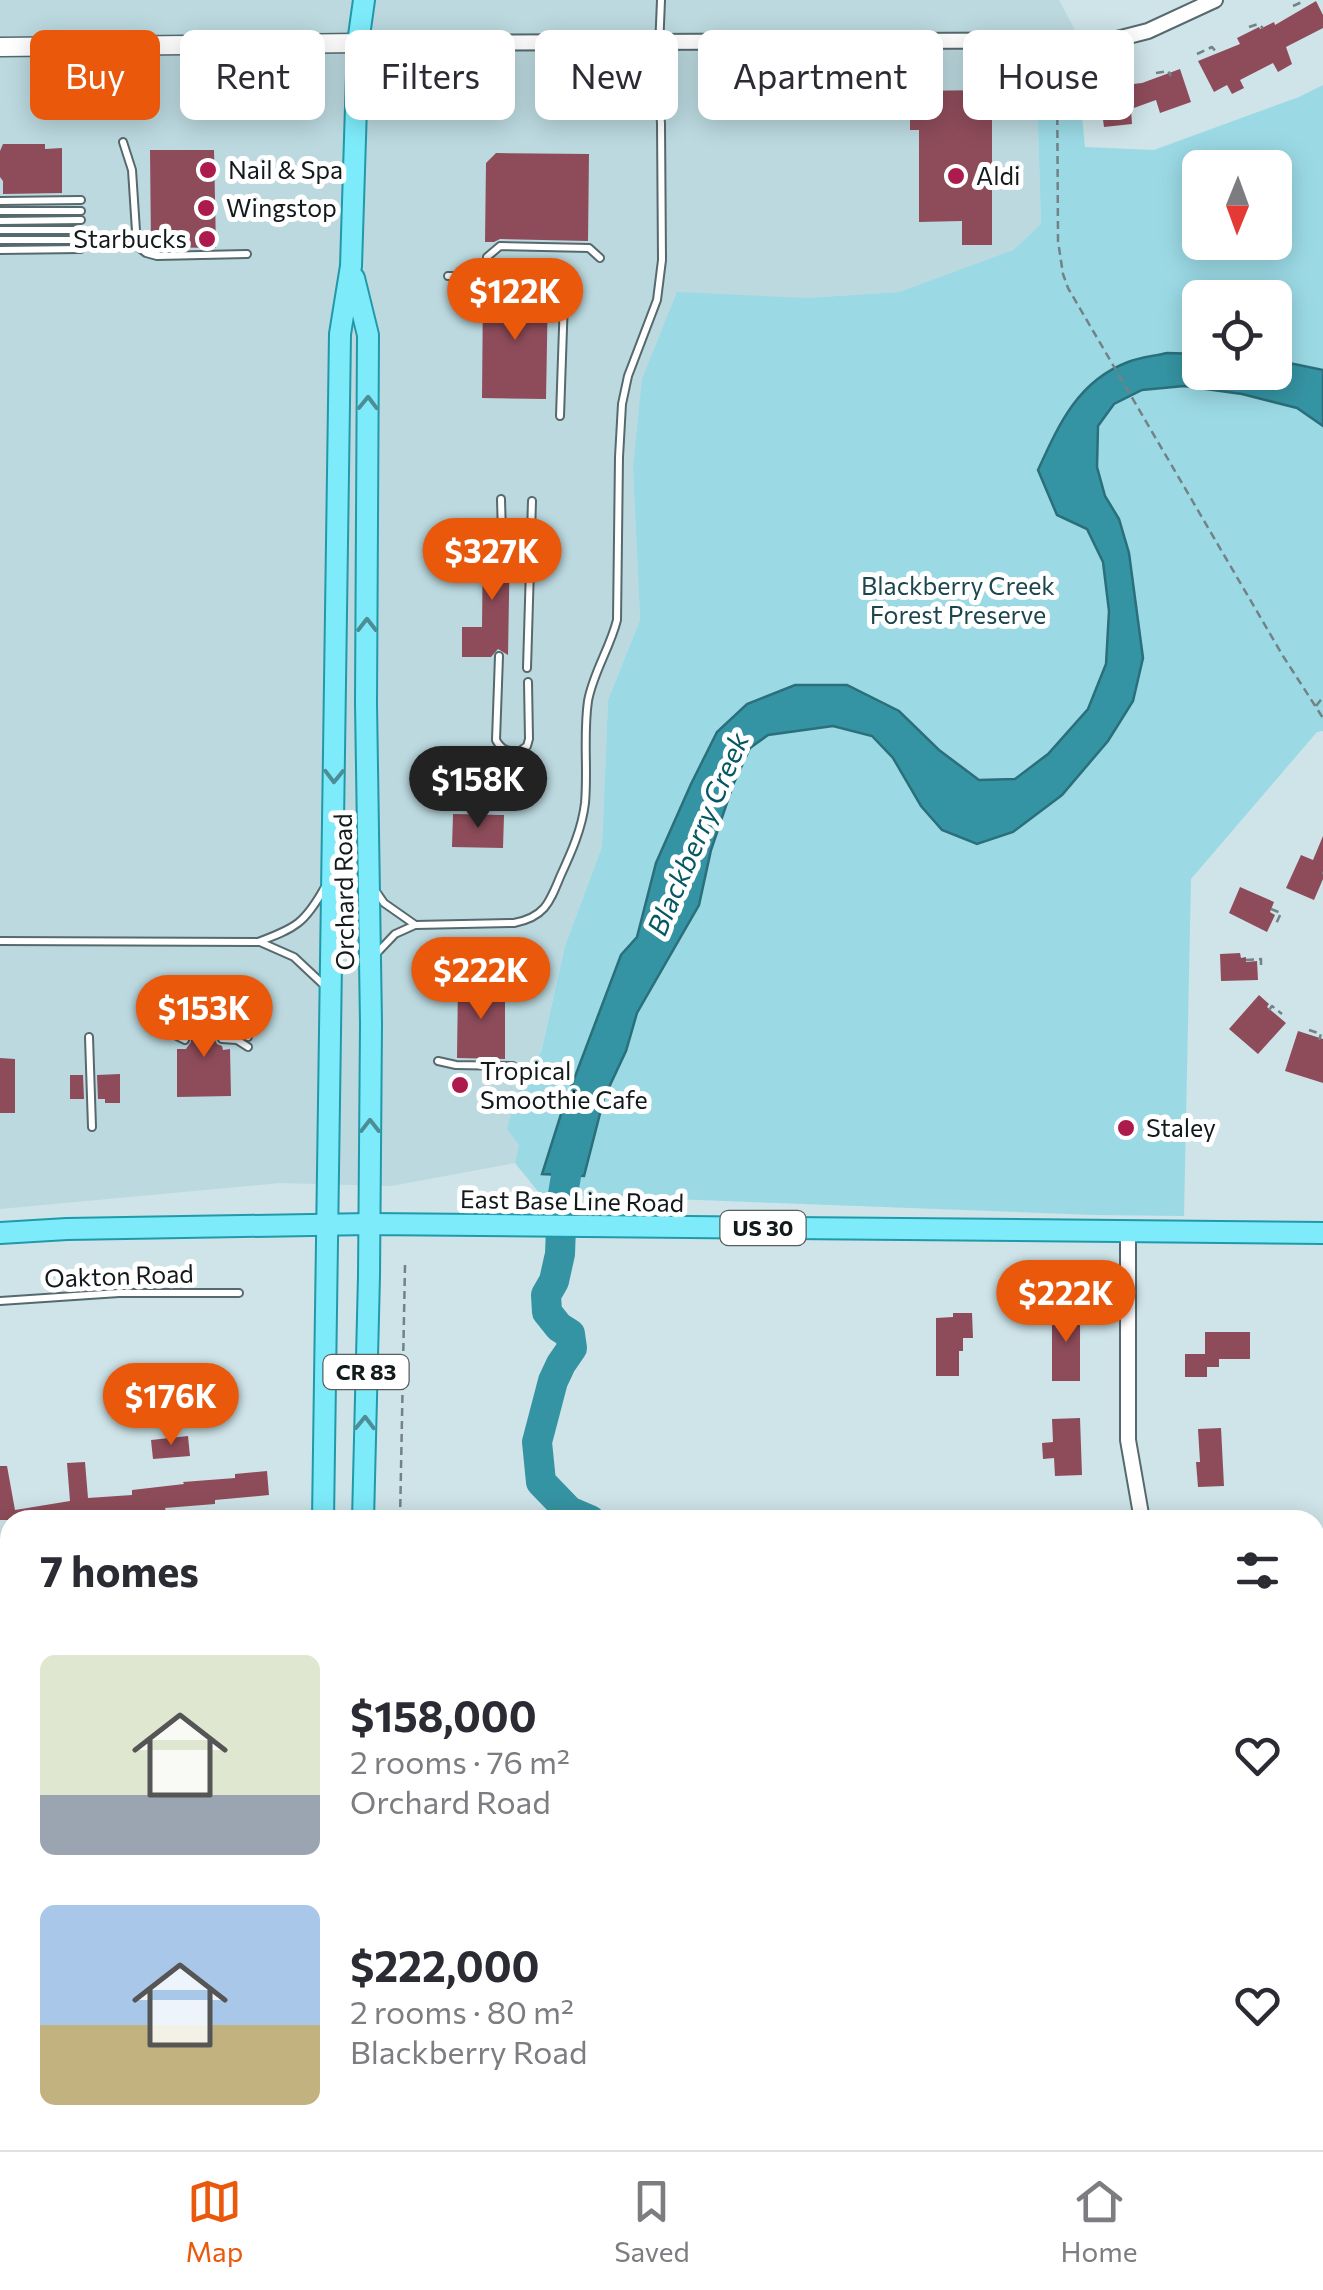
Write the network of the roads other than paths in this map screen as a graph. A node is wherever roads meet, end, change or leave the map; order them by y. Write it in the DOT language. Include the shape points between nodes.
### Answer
graph roads {
  1 [pos="364,0"];
  2 [pos="661,0"];
  3 [pos="1215,0"];
  4 [pos="360,30"];
  5 [pos="660,30"];
  6 [pos="678,42"];
  7 [pos="345,43"];
  8 [pos="0,47"];
  9 [pos="356,120"];
  10 [pos="662,120"];
  11 [pos="123,142"];
  12 [pos="81,200"];
  13 [pos="0,202"];
  14 [pos="0,212"];
  15 [pos="0,221"];
  16 [pos="0,230"];
  17 [pos="81,230"];
  18 [pos="0,240"];
  19 [pos="0,250"];
  20 [pos="248,254"];
  21 [pos="487,257"];
  22 [pos="600,258"];
  23 [pos="351,266"];
  24 [pos="448,276"];
  25 [pos="560,416"];
  26 [pos="501,499"];
  27 [pos="532,501"];
  28 [pos="502,535"];
  29 [pos="499,656"];
  30 [pos="527,668"];
  31 [pos="528,682"];
  32 [pos="332,872"];
  33 [pos="369,875"];
  34 [pos="415,924"];
  35 [pos="0,941"];
  36 [pos="258,942"];
  37 [pos="370,962"];
  38 [pos="331,992"];
  39 [pos="169,1000"];
  40 [pos="171,1019"];
  41 [pos="186,1019"];
  42 [pos="221,1019"];
  43 [pos="247,1024"];
  44 [pos="221,1029"];
  45 [pos="185,1035"];
  46 [pos="89,1037"];
  47 [pos="248,1037"];
  48 [pos="222,1040"];
  49 [pos="248,1047"];
  50 [pos="438,1061"];
  51 [pos="513,1066"];
  52 [pos="92,1127"];
  53 [pos="327,1224"];
  54 [pos="369,1224"];
  55 [pos="1128,1232"];
  56 [pos="0,1233"];
  57 [pos="1323,1233"];
  58 [pos="239,1293"];
  59 [pos="0,1301"];
  60 [pos="322,1510"];
  61 [pos="363,1510"];
  62 [pos="1140,1510"];
  1 -- 4 [label="main road, Orchard Road"];
  2 -- 5 [label="lane"];
  3 -- 6 [label="street" via="1148,32 1113,40"];
  7 -- 8 [label="street"];
  9 -- 23 [label="main road, Orchard Road"];
  10 -- 34 [label="lane" via="661,271 622,404 618,620 589,696 578,836 550,902 528,920"];
  11 -- 20 [label="lane" via="138,246 157,256"];
  12 -- 13 [label="lane"];
  14 -- 15 [label="lane" via="81,216"];
  16 -- 17 [label="lane"];
  18 -- 19 [label="lane" via="81,244"];
  21 -- 22 [label="lane" via="500,246 589,248"];
  23 -- 32 [label="main road, Orchard Road, one-way" via="340,334"];
  33 -- 23 [label="main road, Orchard Road, one-way" via="368,335"];
  24 -- 25 [label="lane" via="546,278 558,286 564,299"];
  26 -- 28 [label="lane"];
  27 -- 30 [label="lane"];
  29 -- 31 [label="lane" via="500,748 527,746"];
  32 -- 36 [label="lane" via="311,912 290,930"];
  32 -- 38 [label="main road, Orchard Road"];
  33 -- 34 [label="lane" via="384,903"];
  33 -- 37 [label="main road, Orchard Road"];
  34 -- 37 [label="lane" via="384,943"];
  35 -- 36 [label="lane"];
  36 -- 38 [label="lane" via="294,958"];
  54 -- 37 [label="main road, Orchard Road, one-way"];
  38 -- 53 [label="main road, Orchard Road"];
  39 -- 40 [label="lane"];
  40 -- 41 [label="lane"];
  40 -- 45 [label="lane" via="176,1036"];
  42 -- 43 [label="lane"];
  44 -- 47 [label="lane"];
  46 -- 52 [label="lane"];
  48 -- 49 [label="lane"];
  50 -- 51 [label="lane"];
  53 -- 54 [label="main road, East Base Line Road / US 30"];
  53 -- 56 [label="main road, East Base Line Road / US 30"];
  53 -- 60 [label="main road, Orchard Road / CR 83"];
  54 -- 55 [label="main road, East Base Line Road / US 30"];
  61 -- 54 [label="main road, Orchard Road / CR 83, one-way"];
  55 -- 57 [label="main road, East Base Line Road / US 30"];
  55 -- 62 [label="street" via="1128,1440"];
  58 -- 59 [label="lane, Oakton Road"];
}
